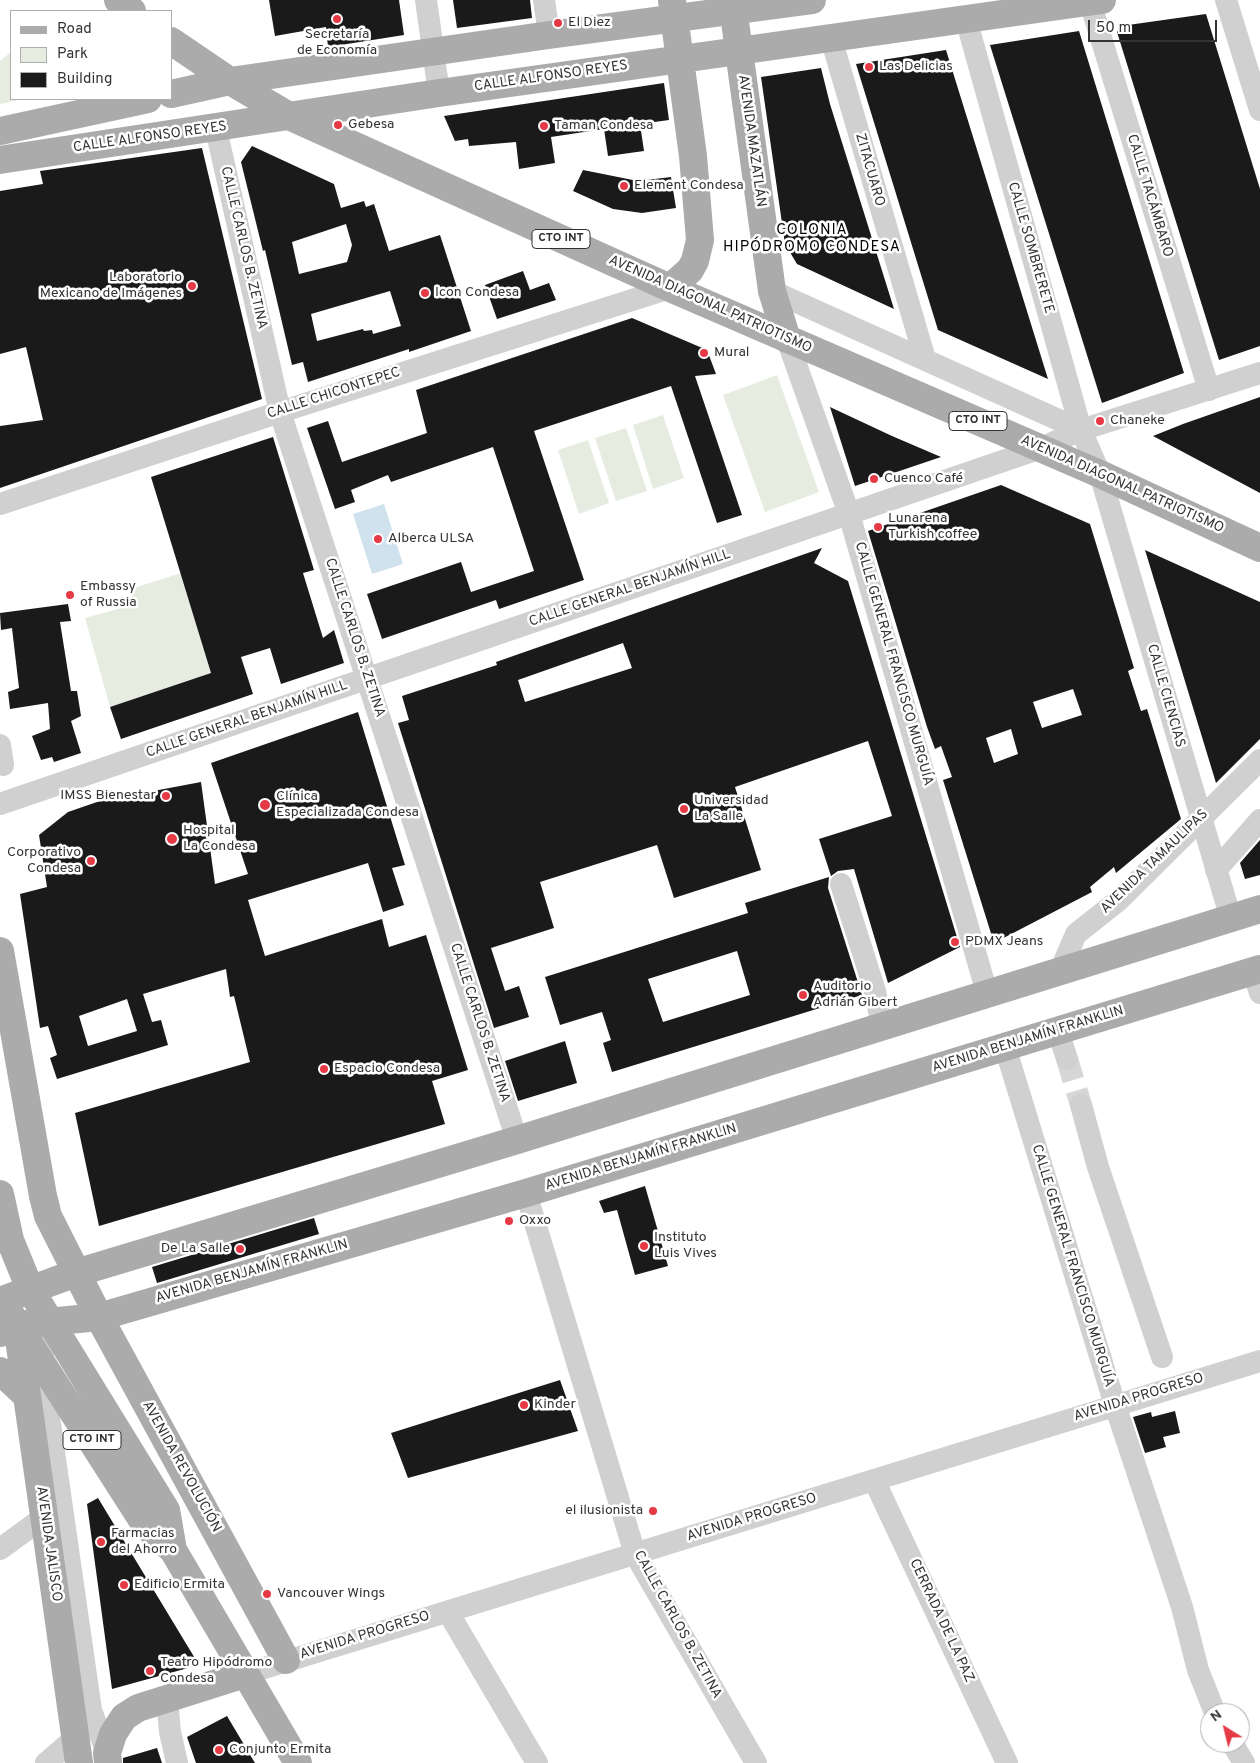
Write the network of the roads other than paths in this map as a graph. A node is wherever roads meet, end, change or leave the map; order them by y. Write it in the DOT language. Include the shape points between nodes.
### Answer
graph roads {
  1 [pos="118,0"];
  2 [pos="426,0"];
  3 [pos="544,0"];
  4 [pos="812,0"];
  5 [pos="1226,0"];
  6 [pos="1096,1"];
  7 [pos="732,5"];
  8 [pos="674,9"];
  9 [pos="131,10"];
  10 [pos="966,19"];
  11 [pos="549,35"];
  12 [pos="831,38"];
  13 [pos="172,42"];
  14 [pos="434,51"];
  15 [pos="738,51"];
  16 [pos="681,59"];
  17 [pos="230,81"];
  18 [pos="439,93"];
  19 [pos="172,94"];
  20 [pos="143,100"];
  21 [pos="1260,110"];
  22 [pos="291,117"];
  23 [pos="216,128"];
  24 [pos="0,131"];
  25 [pos="0,160"];
  26 [pos="670,288"];
  27 [pos="772,290"];
  28 [pos="787,339"];
  29 [pos="925,360"];
  30 [pos="1260,373"];
  31 [pos="1209,390"];
  32 [pos="280,412"];
  33 [pos="1081,430"];
  34 [pos="1041,448"];
  35 [pos="1100,474"];
  36 [pos="0,504"];
  37 [pos="850,514"];
  38 [pos="1260,548"];
  39 [pos="367,679"];
  40 [pos="1260,760"];
  41 [pos="0,804"];
  42 [pos="1201,818"];
  43 [pos="1260,820"];
  44 [pos="1216,870"];
  45 [pos="841,884"];
  46 [pos="1260,910"];
  47 [pos="1231,919"];
  48 [pos="0,951"];
  49 [pos="1060,971"];
  50 [pos="1258,978"];
  51 [pos="988,993"];
  52 [pos="882,1027"];
  53 [pos="1058,1031"];
  54 [pos="1005,1047"];
  55 [pos="1067,1059"];
  56 [pos="1080,1105"];
  57 [pos="517,1140"];
  58 [pos="526,1193"];
  59 [pos="0,1194"];
  60 [pos="76,1273"];
  61 [pos="30,1288"];
  62 [pos="1,1297"];
  63 [pos="99,1317"];
  64 [pos="52,1322"];
  65 [pos="8,1329"];
  66 [pos="1162,1357"];
  67 [pos="41,1361"];
  68 [pos="1260,1361"];
  69 [pos="0,1371"];
  70 [pos="26,1396"];
  71 [pos="1115,1405"];
  72 [pos="874,1480"];
  73 [pos="44,1517"];
  74 [pos="0,1549"];
  75 [pos="173,1550"];
  76 [pos="635,1554"];
  77 [pos="448,1612"];
  78 [pos="286,1660"];
  79 [pos="245,1674"];
  80 [pos="167,1699"];
  81 [pos="1211,1703"];
  82 [pos="77,1751"];
  83 [pos="107,1758"];
  84 [pos="747,1760"];
  85 [pos="46,1763"];
  86 [pos="177,1763"];
  87 [pos="298,1763"];
  88 [pos="537,1763"];
  89 [pos="1007,1763"];
  1 -- 9 [label="main road"];
  2 -- 14 [label="street"];
  3 -- 11 [label="street"];
  4 -- 7 [label="main road"];
  5 -- 21 [label="street"];
  6 -- 10 [label="main road, CALLE ALFONSO REYES"];
  6 -- 31 [label="street, CALLE TACÁMBARO"];
  7 -- 8 [label="main road"];
  7 -- 15 [label="main road, AVENIDA MAZATLÁN"];
  8 -- 11 [label="main road"];
  8 -- 16 [label="main road"];
  10 -- 12 [label="main road, CALLE ALFONSO REYES"];
  10 -- 33 [label="street, CALLE SOMBRERETE"];
  11 -- 14 [label="main road"];
  12 -- 15 [label="main road, CALLE ALFONSO REYES"];
  12 -- 29 [label="street, ZITACUARO"];
  13 -- 17 [label="main road, AVENIDA DIAGONAL PATRIOTISMO / CTO INT"];
  14 -- 17 [label="main road"];
  14 -- 18 [label="street"];
  15 -- 16 [label="main road, CALLE ALFONSO REYES"];
  15 -- 27 [label="main road, AVENIDA MAZATLÁN"];
  16 -- 18 [label="main road, CALLE ALFONSO REYES"];
  16 -- 26 [label="main road" via="700,240 690,270"];
  17 -- 19 [label="main road"];
  17 -- 22 [label="main road, AVENIDA DIAGONAL PATRIOTISMO / CTO INT"];
  18 -- 22 [label="main road, CALLE ALFONSO REYES"];
  20 -- 24 [label="main road"];
  22 -- 23 [label="main road, CALLE ALFONSO REYES"];
  22 -- 26 [label="main road, AVENIDA DIAGONAL PATRIOTISMO / CTO INT"];
  23 -- 25 [label="main road, CALLE ALFONSO REYES"];
  23 -- 32 [label="street, CALLE CARLOS B. ZETINA"];
  26 -- 28 [label="main road, AVENIDA DIAGONAL PATRIOTISMO / CTO INT"];
  26 -- 32 [label="street, CALLE CHICONTEPEC"];
  27 -- 28 [label="main road, AVENIDA MAZATLÁN"];
  27 -- 29 [label="street"];
  28 -- 34 [label="main road, AVENIDA DIAGONAL PATRIOTISMO / CTO INT"];
  28 -- 37 [label="street, CALLE GENERAL FRANCISCO MURGUÍA"];
  29 -- 33 [label="street"];
  30 -- 31 [label="street, CALLE GENERAL BENJAMÍN HILL"];
  31 -- 33 [label="street, CALLE GENERAL BENJAMÍN HILL"];
  32 -- 36 [label="street, CALLE CHICONTEPEC"];
  32 -- 39 [label="street, CALLE CARLOS B. ZETINA"];
  33 -- 34 [label="street, CALLE GENERAL BENJAMÍN HILL"];
  33 -- 35 [label="street, CALLE SOMBRERETE"];
  34 -- 35 [label="main road, AVENIDA DIAGONAL PATRIOTISMO / CTO INT"];
  34 -- 37 [label="street, CALLE GENERAL BENJAMÍN HILL"];
  35 -- 38 [label="main road, AVENIDA DIAGONAL PATRIOTISMO / CTO INT"];
  35 -- 42 [label="street, CALLE CIENCIAS"];
  37 -- 39 [label="street, CALLE GENERAL BENJAMÍN HILL"];
  37 -- 51 [label="street, CALLE GENERAL FRANCISCO MURGUÍA"];
  39 -- 41 [label="street, CALLE GENERAL BENJAMÍN HILL"];
  39 -- 57 [label="street, CALLE CARLOS B. ZETINA"];
  40 -- 42 [label="street, AVENIDA TAMAULIPAS"];
  42 -- 44 [label="street, CALLE CIENCIAS"];
  42 -- 49 [label="street, AVENIDA TAMAULIPAS" via="1119,900 1076,934"];
  43 -- 44 [label="street"];
  44 -- 47 [label="street, CALLE CIENCIAS"];
  45 -- 52 [label="street" via="875,990"];
  46 -- 47 [label="main road"];
  47 -- 49 [label="main road"];
  48 -- 60 [label="main road, AVENIDA REVOLUCIÓN" via="43,1196 48,1216"];
  49 -- 51 [label="main road"];
  50 -- 53 [label="main road, AVENIDA BENJAMÍN FRANKLIN"];
  51 -- 52 [label="main road"];
  52 -- 57 [label="main road"];
  53 -- 54 [label="main road, AVENIDA BENJAMÍN FRANKLIN"];
  53 -- 55 [label="street"];
  54 -- 58 [label="main road, AVENIDA BENJAMÍN FRANKLIN"];
  54 -- 71 [label="street, CALLE GENERAL FRANCISCO MURGUÍA"];
  56 -- 66 [label="street"];
  57 -- 60 [label="main road"];
  58 -- 63 [label="main road, AVENIDA BENJAMÍN FRANKLIN"];
  58 -- 76 [label="street, CALLE CARLOS B. ZETINA"];
  59 -- 61 [label="main road, CTO INT" via="10,1240"];
  60 -- 61 [label="main road"];
  60 -- 63 [label="main road, AVENIDA REVOLUCIÓN"];
  61 -- 62 [label="main road"];
  61 -- 64 [label="main road, CTO INT"];
  62 -- 65 [label="main road, CTO INT"];
  63 -- 64 [label="main road, AVENIDA BENJAMÍN FRANKLIN"];
  63 -- 78 [label="main road, AVENIDA REVOLUCIÓN"];
  64 -- 65 [label="main road, AVENIDA BENJAMÍN FRANKLIN"];
  64 -- 67 [label="street"];
  64 -- 75 [label="main road, CTO INT" via="166,1510"];
  65 -- 67 [label="main road, CTO INT"];
  65 -- 70 [label="main road, AVENIDA JALISCO"];
  67 -- 75 [label="main road, CTO INT" via="146,1526"];
  67 -- 83 [label="street" via="91,1710"];
  68 -- 71 [label="street, AVENIDA PROGRESO"];
  69 -- 70 [label="main road"];
  70 -- 73 [label="main road, AVENIDA JALISCO"];
  71 -- 72 [label="street, AVENIDA PROGRESO"];
  71 -- 81 [label="street, CALLE GENERAL FRANCISCO MURGUÍA"];
  72 -- 76 [label="street, AVENIDA PROGRESO"];
  72 -- 89 [label="street, CERRADA DE LA PAZ"];
  73 -- 74 [label="street"];
  73 -- 82 [label="main road, AVENIDA JALISCO"];
  75 -- 79 [label="main road, CTO INT"];
  76 -- 77 [label="street, AVENIDA PROGRESO"];
  76 -- 84 [label="street, CALLE CARLOS B. ZETINA"];
  77 -- 78 [label="street, AVENIDA PROGRESO"];
  77 -- 88 [label="street"];
  78 -- 79 [label="street, AVENIDA PROGRESO"];
  79 -- 80 [label="main road"];
  79 -- 87 [label="main road, CTO INT"];
  80 -- 83 [label="main road" via="138,1708 124,1717 113,1734"];
  80 -- 86 [label="street"];
  82 -- 85 [label="street"];
}
